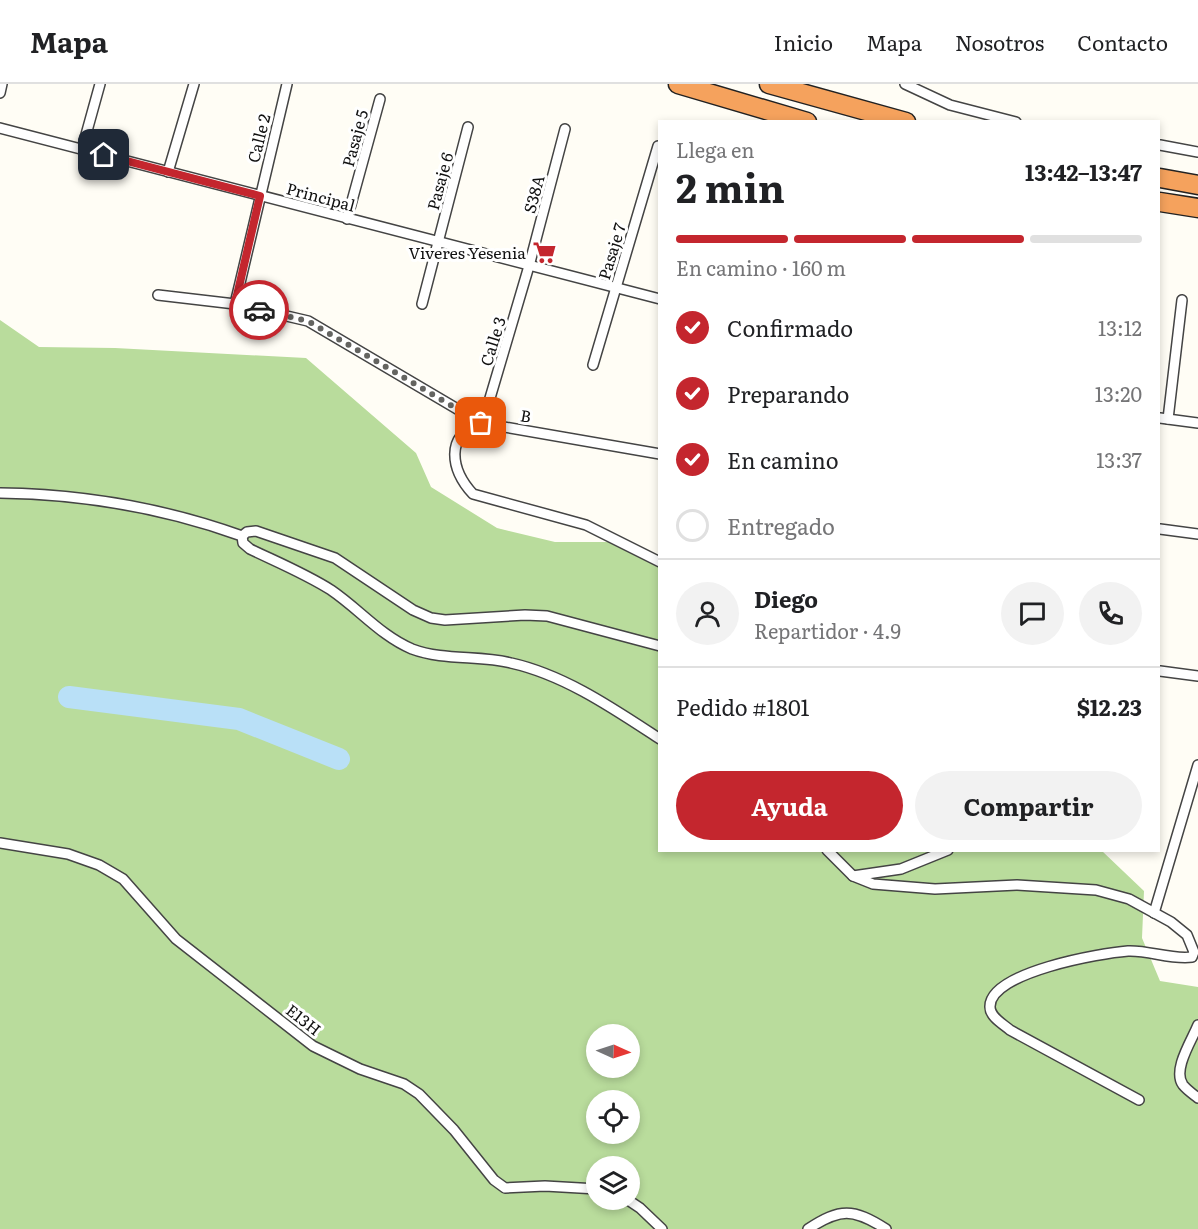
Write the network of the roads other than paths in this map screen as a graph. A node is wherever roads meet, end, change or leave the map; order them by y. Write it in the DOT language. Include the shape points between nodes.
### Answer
graph roads {
  1 [pos="2,84"];
  2 [pos="100,84"];
  3 [pos="194,84"];
  4 [pos="287,84"];
  5 [pos="678,84"];
  6 [pos="769,84"];
  7 [pos="906,84"];
  8 [pos="0,93"];
  9 [pos="380,99"];
  10 [pos="800,120"];
  11 [pos="899,120"];
  12 [pos="1008,120"];
  13 [pos="468,127"];
  14 [pos="0,128"];
  15 [pos="565,129"];
  16 [pos="1160,145"];
  17 [pos="658,146"];
  18 [pos="82,149"];
  19 [pos="1198,152"];
  20 [pos="168,172"];
  21 [pos="1160,178"];
  22 [pos="1198,185"];
  23 [pos="260,196"];
  24 [pos="1160,202"];
  25 [pos="1198,208"];
  26 [pos="347,219"];
  27 [pos="438,242"];
  28 [pos="530,266"];
  29 [pos="615,287"];
  30 [pos="158,295"];
  31 [pos="658,298"];
  32 [pos="1182,300"];
  33 [pos="235,304"];
  34 [pos="422,304"];
  35 [pos="593,365"];
  36 [pos="1164,418"];
  37 [pos="481,423"];
  38 [pos="1198,423"];
  39 [pos="658,454"];
  40 [pos="0,493"];
  41 [pos="1160,529"];
  42 [pos="1198,534"];
  43 [pos="242,536"];
  44 [pos="658,561"];
  45 [pos="658,645"];
  46 [pos="1160,671"];
  47 [pos="1198,676"];
  48 [pos="658,738"];
  49 [pos="1198,765"];
  50 [pos="0,843"];
  51 [pos="829,852"];
  52 [pos="943,852"];
  53 [pos="853,876"];
  54 [pos="1154,913"];
  55 [pos="1198,1025"];
  56 [pos="1198,1098"];
  57 [pos="1140,1100"];
  58 [pos="586,1188"];
  59 [pos="640,1208"];
  60 [pos="662,1229"];
  61 [pos="808,1229"];
  62 [pos="886,1229"];
  1 -- 8 [label="street"];
  2 -- 18 [label="street"];
  3 -- 20 [label="street"];
  4 -- 23 [label="street, Calle 2"];
  5 -- 10 [label="highway"];
  6 -- 11 [label="highway"];
  7 -- 12 [label="street" via="950,105"];
  9 -- 26 [label="street, Pasaje 5"];
  13 -- 27 [label="street, Pasaje 6"];
  14 -- 18 [label="street, Principal"];
  15 -- 28 [label="street, S38A"];
  16 -- 19 [label="street"];
  17 -- 29 [label="street, Pasaje 7"];
  18 -- 20 [label="street, Principal"];
  20 -- 23 [label="street, Principal"];
  21 -- 22 [label="highway"];
  23 -- 26 [label="street, Principal"];
  23 -- 33 [label="street, Calle 2"];
  24 -- 25 [label="highway"];
  26 -- 27 [label="street, Principal"];
  27 -- 28 [label="street, Principal"];
  27 -- 34 [label="street, Pasaje 6"];
  28 -- 29 [label="street, Principal"];
  28 -- 37 [label="street, Calle 3"];
  29 -- 31 [label="street, Principal"];
  29 -- 35 [label="street, Pasaje 7"];
  30 -- 33 [label="street, B"];
  32 -- 36 [label="street"];
  33 -- 37 [label="street, B" via="308,321"];
  36 -- 38 [label="street"];
  37 -- 39 [label="street, B"];
  37 -- 44 [label="street" via="466,428 457,445 461,480 473,494 586,525"];
  40 -- 43 [label="street" via="140,506 192,518"];
  41 -- 42 [label="street"];
  43 -- 45 [label="street" via="256,531 335,558 431,618 547,616"];
  43 -- 48 [label="street" via="250,549 329,589 392,639 414,650 456,659 508,662 539,670 614,709"];
  46 -- 47 [label="street"];
  49 -- 54 [label="street"];
  50 -- 58 [label="street, E13H" via="68,854 123,879 176,939 313,1046 420,1094 505,1188"];
  51 -- 53 [label="street"];
  52 -- 53 [label="street" via="901,869"];
  53 -- 54 [label="street" via="873,884 935,889 1017,885 1096,890 1129,899"];
  54 -- 57 [label="street" via="1187,935 1194,952 1192,957 1131,951 1092,954 1007,984 993,996 989,1006 992,1016 1010,1030"];
  55 -- 56 [label="street" via="1180,1077"];
  59 -- 60 [label="street"];
  61 -- 62 [label="street" via="840,1212 852,1213"];
}
